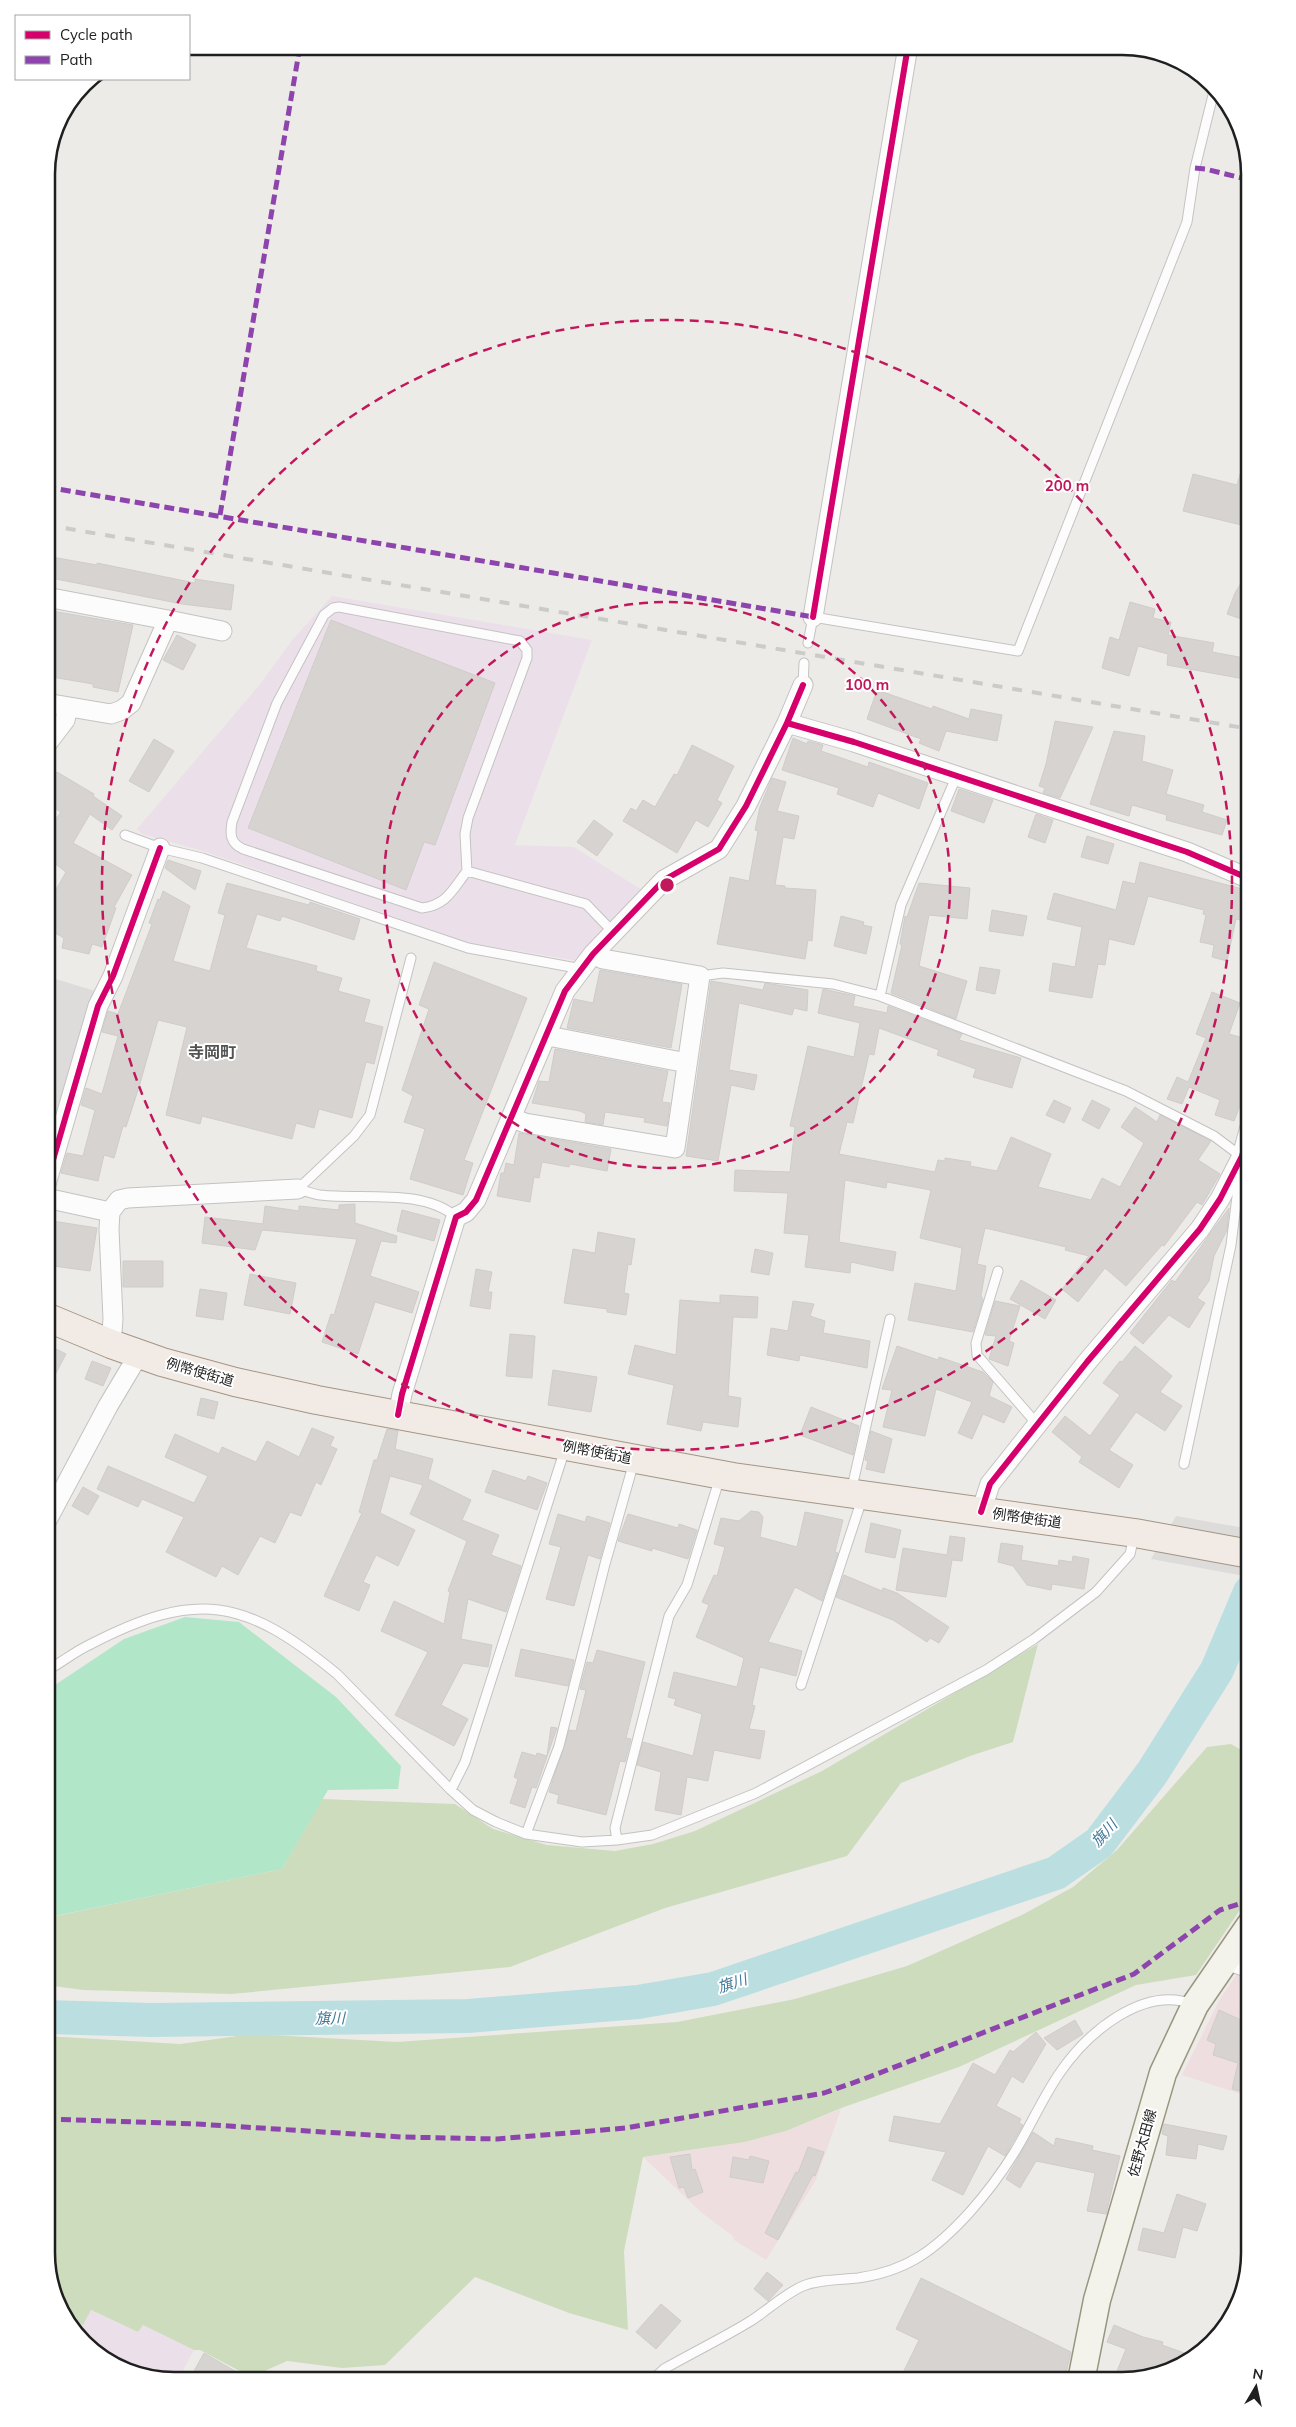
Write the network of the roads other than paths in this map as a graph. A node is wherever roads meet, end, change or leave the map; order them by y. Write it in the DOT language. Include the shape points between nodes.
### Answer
graph roads {
  1 [pos="907,55"];
  2 [pos="1212,97"];
  3 [pos="55,599"];
  4 [pos="813,617"];
  5 [pos="168,620"];
  6 [pos="222,632"];
  7 [pos="808,643"];
  8 [pos="804,663"];
  9 [pos="803,685"];
  10 [pos="55,704"];
  11 [pos="68,707"];
  12 [pos="787,724"];
  13 [pos="55,733"];
  14 [pos="957,776"];
  15 [pos="126,835"];
  16 [pos="160,848"];
  17 [pos="467,871"];
  18 [pos="1241,875"];
  19 [pos="613,932"];
  20 [pos="411,958"];
  21 [pos="587,961"];
  22 [pos="700,976"];
  23 [pos="880,996"];
  24 [pos="548,1036"];
  25 [pos="687,1063"];
  26 [pos="512,1118"];
  27 [pos="55,1153"];
  28 [pos="1241,1155"];
  29 [pos="1241,1158"];
  30 [pos="1241,1164"];
  31 [pos="298,1189"];
  32 [pos="55,1200"];
  33 [pos="110,1212"];
  34 [pos="456,1217"];
  35 [pos="998,1271"];
  36 [pos="890,1319"];
  37 [pos="55,1321"];
  38 [pos="111,1344"];
  39 [pos="139,1354"];
  40 [pos="398,1415"];
  41 [pos="1037,1424"];
  42 [pos="566,1447"];
  43 [pos="635,1460"];
  44 [pos="1184,1464"];
  45 [pos="720,1475"];
  46 [pos="857,1495"];
  47 [pos="55,1505"];
  48 [pos="982,1512"];
  49 [pos="1135,1533"];
  50 [pos="1241,1552"];
  51 [pos="55,1665"];
  52 [pos="801,1685"];
  53 [pos="452,1790"];
  54 [pos="526,1834"];
  55 [pos="617,1840"];
  56 [pos="1241,1938"];
  57 [pos="1225,1960"];
  58 [pos="1241,1965"];
  59 [pos="1195,2005"];
  60 [pos="662,2372"];
  61 [pos="1083,2372"];
  1 -- 4 [label="street"];
  2 -- 4 [label="lane" via="1195,168 1187,222 1018,651"];
  3 -- 5 [label="street"];
  4 -- 7 [label="lane"];
  5 -- 6 [label="street"];
  5 -- 11 [label="street" via="131,703 111,714"];
  8 -- 9 [label="lane"];
  9 -- 12 [label="street"];
  10 -- 11 [label="street"];
  11 -- 13 [label="street" via="65,720"];
  12 -- 14 [label="street"];
  12 -- 19 [label="street" via="746,806 719,848 664,880"];
  14 -- 18 [label="street" via="1187,852"];
  14 -- 23 [label="lane" via="901,905"];
  15 -- 16 [label="lane"];
  16 -- 21 [label="lane" via="202,858 468,948"];
  16 -- 27 [label="street" via="113,976 98,1006"];
  17 -- 17 [label="lane" via="465,834 468,818 528,650 520,642 350,608 333,608 324,615 277,703 232,822 232,840 243,849 422,908 444,901"];
  17 -- 19 [label="lane" via="586,904"];
  19 -- 21 [label="street"];
  20 -- 31 [label="lane" via="370,1115 354,1136"];
  21 -- 22 [label="street" via="603,959"];
  21 -- 24 [label="street" via="565,991"];
  22 -- 23 [label="lane" via="723,973 833,984"];
  22 -- 25 [label="street"];
  23 -- 28 [label="lane" via="1126,1091 1214,1136"];
  24 -- 25 [label="street"];
  24 -- 26 [label="street"];
  25 -- 26 [label="street" via="675,1148 525,1123"];
  26 -- 34 [label="street" via="476,1200 466,1212"];
  29 -- 41 [label="street" via="1220,1200 1200,1229"];
  30 -- 44 [label="lane" via="1231,1245"];
  31 -- 33 [label="street" via="128,1198 119,1200"];
  31 -- 34 [label="lane" via="319,1195 406,1198 447,1209"];
  32 -- 33 [label="street"];
  33 -- 38 [label="street"];
  34 -- 40 [label="street"];
  35 -- 41 [label="lane" via="976,1343 977,1355"];
  36 -- 46 [label="lane" via="853,1474"];
  37 -- 38 [label="main road, 例幣使街道"];
  38 -- 39 [label="main road, 例幣使街道"];
  39 -- 40 [label="main road, 例幣使街道" via="235,1382"];
  39 -- 47 [label="street"];
  40 -- 42 [label="main road, 例幣使街道"];
  41 -- 48 [label="street" via="990,1484"];
  42 -- 43 [label="main road, 例幣使街道"];
  42 -- 53 [label="lane" via="465,1762"];
  43 -- 45 [label="main road, 例幣使街道"];
  43 -- 54 [label="lane" via="559,1746"];
  45 -- 46 [label="main road, 例幣使街道"];
  45 -- 55 [label="lane" via="695,1563 687,1585 669,1616 655,1664 615,1828"];
  46 -- 48 [label="main road, 例幣使街道"];
  46 -- 52 [label="lane"];
  48 -- 49 [label="main road, 例幣使街道"];
  49 -- 50 [label="main road, 例幣使街道"];
  49 -- 55 [label="lane" via="1130,1554 1096,1592 986,1670 756,1793 660,1832"];
  51 -- 53 [label="lane" via="101,1638 164,1613 207,1607 241,1614 277,1632 338,1674"];
  53 -- 54 [label="lane" via="473,1810"];
  54 -- 55 [label="lane" via="582,1842"];
  56 -- 57 [label="main road, 佐野太田線"];
  57 -- 58 [label="street"];
  57 -- 59 [label="main road, 佐野太田線"];
  59 -- 60 [label="lane" via="1182,2000 1160,2000 1131,2008 1109,2022 1074,2054 1060,2073 1014,2154 990,2188 946,2236 915,2260 877,2275 813,2282 800,2287"];
  59 -- 61 [label="main road, 佐野太田線" via="1163,2074 1097,2300"];
}
